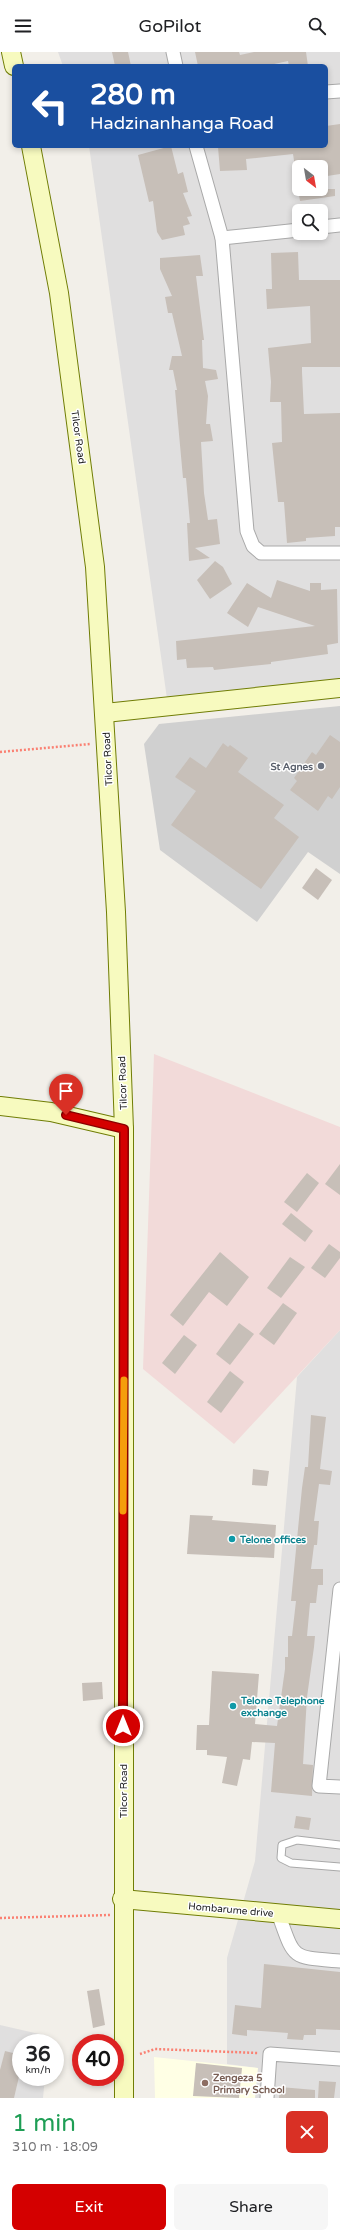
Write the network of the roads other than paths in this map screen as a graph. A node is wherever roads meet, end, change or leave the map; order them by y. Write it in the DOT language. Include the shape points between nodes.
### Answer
graph roads {
  1 [pos="11,52"];
  2 [pos="173,52"];
  3 [pos="14,64"];
  4 [pos="176,64"];
  5 [pos="340,91"];
  6 [pos="328,92"];
  7 [pos="31,148"];
  8 [pos="197,148"];
  9 [pos="340,225"];
  10 [pos="328,226"];
  11 [pos="292,231"];
  12 [pos="222,238"];
  13 [pos="340,553"];
  14 [pos="340,688"];
  15 [pos="105,713"];
  16 [pos="0,1106"];
  17 [pos="124,1129"];
  18 [pos="340,1589"];
  19 [pos="336,1670"];
  20 [pos="340,1787"];
  21 [pos="340,1845"];
  22 [pos="340,1868"];
  23 [pos="122,1907"];
  24 [pos="278,1913"];
  25 [pos="340,1919"];
  26 [pos="340,1961"];
  27 [pos="340,2060"];
  28 [pos="124,2098"];
  29 [pos="267,2098"];
  1 -- 3 [label="street"];
  2 -- 4 [label="street"];
  5 -- 6 [label="street"];
  7 -- 15 [label="street, Tilcor Road" via="59,293 79,432 96,566"];
  8 -- 12 [label="street"];
  9 -- 10 [label="street"];
  11 -- 12 [label="street"];
  12 -- 13 [label="street" via="247,531 253,546 261,553"];
  14 -- 15 [label="street"];
  15 -- 17 [label="street, Tilcor Road"];
  16 -- 17 [label="street" via="51,1112"];
  17 -- 23 [label="street, Tilcor Road"];
  18 -- 19 [label="street"];
  19 -- 20 [label="street" via="319,1786"];
  21 -- 22 [label="lane" via="297,1840 282,1845 281,1852 281,1858 291,1863"];
  23 -- 24 [label="street, Hombarume drive"];
  23 -- 28 [label="street, Tilcor Road"];
  24 -- 25 [label="street, Hombarume drive"];
  24 -- 26 [label="street" via="292,1950 300,1956"];
  27 -- 29 [label="street" via="270,2054"];
}
